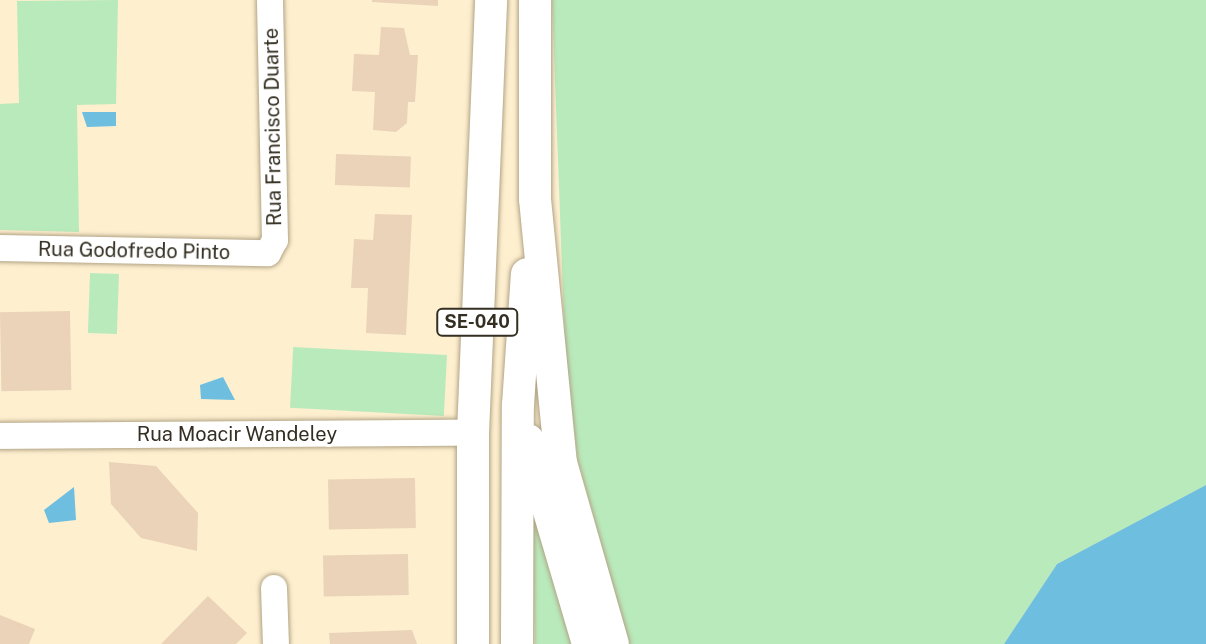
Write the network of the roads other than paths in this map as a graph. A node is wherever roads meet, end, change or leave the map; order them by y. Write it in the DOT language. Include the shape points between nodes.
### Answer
graph roads {
  1 [pos="270,0"];
  2 [pos="491,0"];
  3 [pos="535,0"];
  4 [pos="535,199"];
  5 [pos="0,248"];
  6 [pos="268,253"];
  7 [pos="518,405"];
  8 [pos="473,433"];
  9 [pos="0,436"];
  10 [pos="274,588"];
  11 [pos="276,644"];
  12 [pos="473,644"];
  13 [pos="517,644"];
  14 [pos="588,644"];
  15 [pos="613,644"];
  1 -- 6 [label="street, Rua Francisco Duarte" via="275,240"];
  2 -- 8 [label="main road, SE-040"];
  3 -- 4 [label="main road, SE-040"];
  4 -- 7 [label="main road, SE-040"];
  4 -- 15 [label="main road, SE-040" via="561,463"];
  5 -- 6 [label="street, Rua Godofredo Pinto"];
  7 -- 13 [label="main road, SE-040"];
  7 -- 14 [label="main road"];
  8 -- 9 [label="street, Rua Moacir Wandeley"];
  8 -- 12 [label="main road, SE-040"];
  10 -- 11 [label="street"];
}
